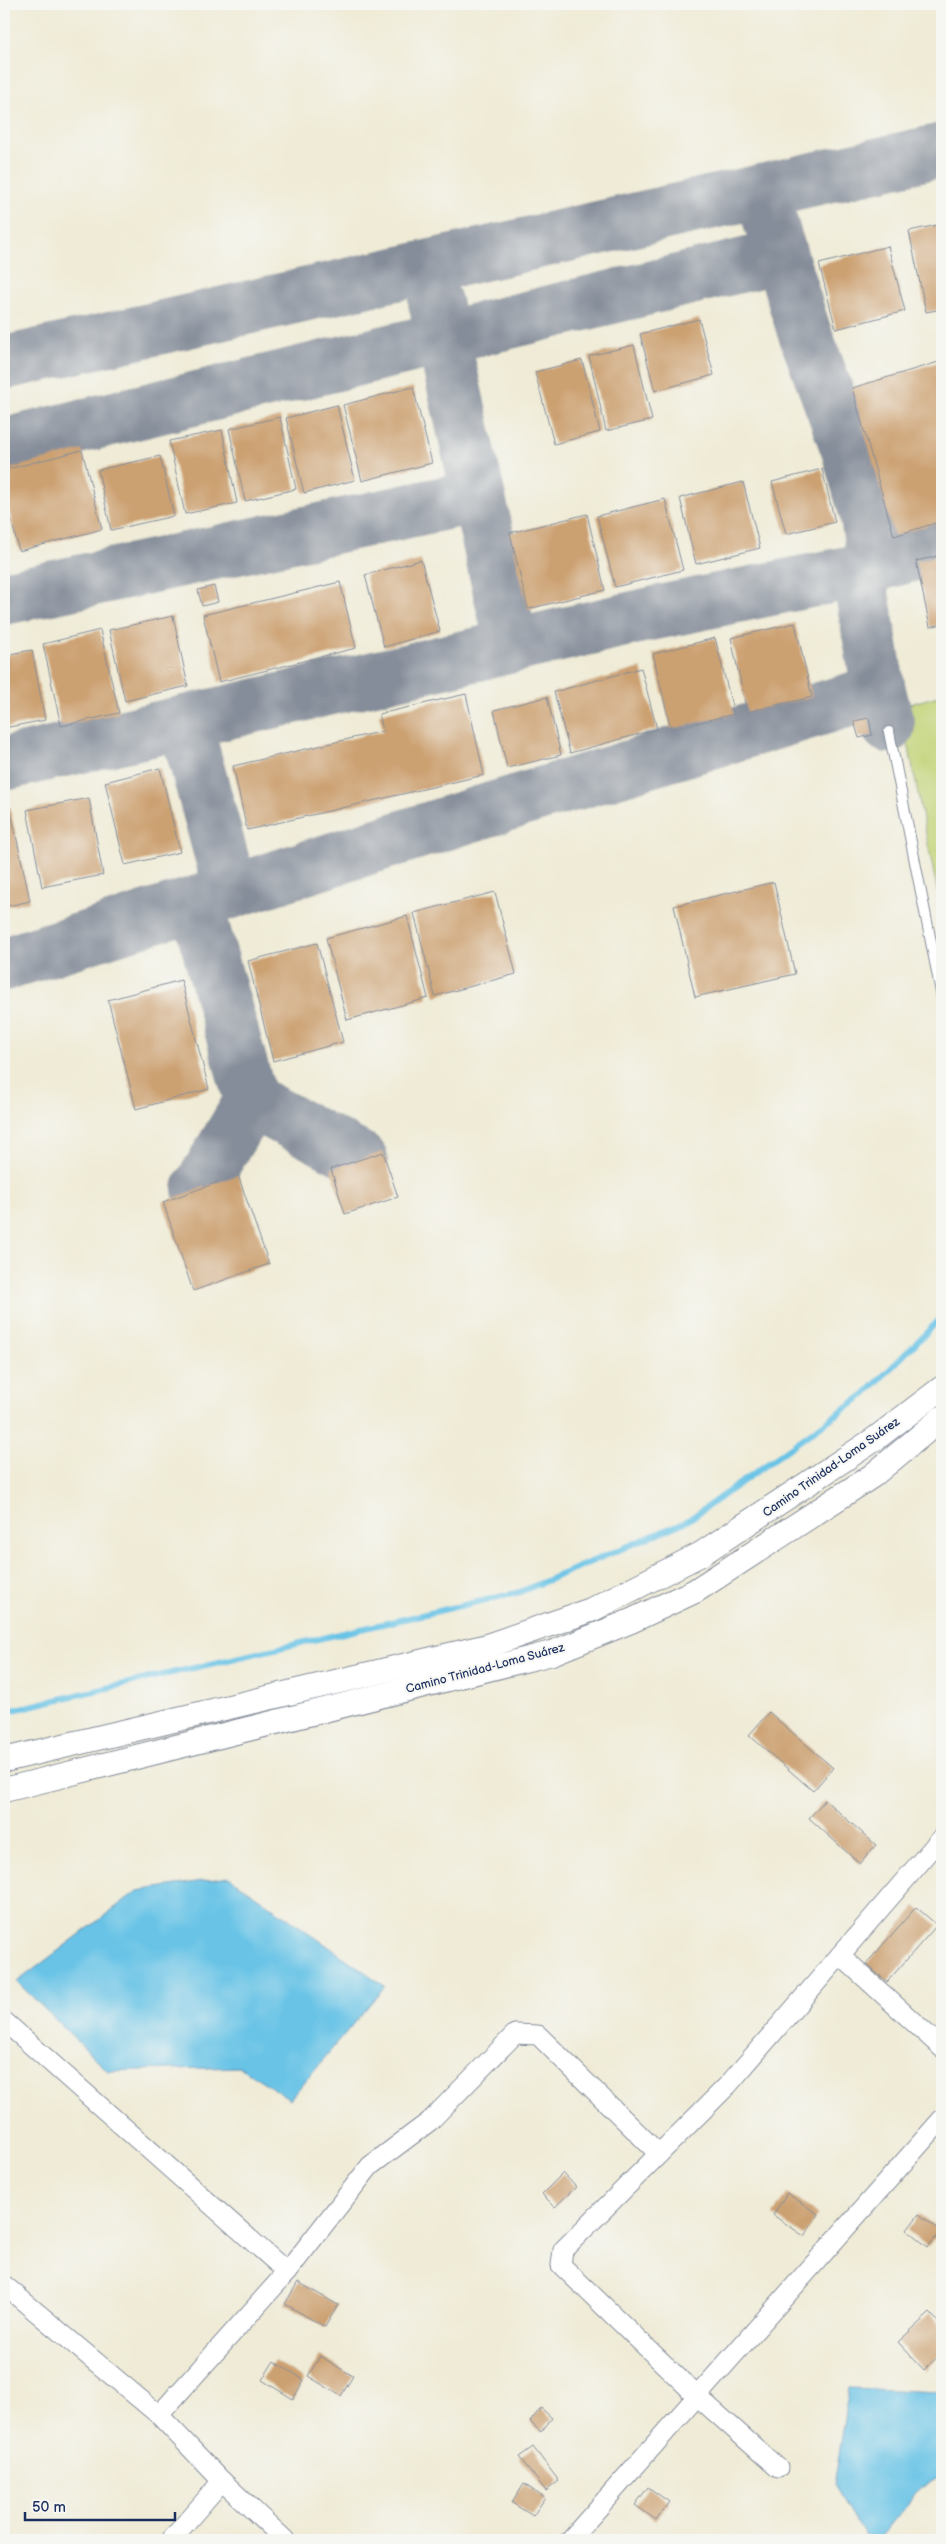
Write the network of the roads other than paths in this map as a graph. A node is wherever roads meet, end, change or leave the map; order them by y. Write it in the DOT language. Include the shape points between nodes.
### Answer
graph roads {
  1 [pos="889,732"];
  2 [pos="942,997"];
  3 [pos="942,1388"];
  4 [pos="942,1418"];
  5 [pos="4,1760"];
  6 [pos="4,1790"];
  7 [pos="942,1837"];
  8 [pos="840,1955"];
  9 [pos="4,2021"];
  10 [pos="942,2048"];
  11 [pos="942,2119"];
  12 [pos="659,2154"];
  13 [pos="287,2272"];
  14 [pos="4,2285"];
  15 [pos="697,2396"];
  16 [pos="159,2415"];
  17 [pos="778,2468"];
  18 [pos="222,2481"];
  19 [pos="171,2540"];
  20 [pos="285,2540"];
  21 [pos="570,2540"];
  1 -- 2 [label="lane"];
  3 -- 5 [label="street, Camino Trinidad-Loma Suárez" via="875,1439 709,1549 590,1610 484,1647"];
  4 -- 6 [label="street, Camino Trinidad-Loma Suárez" via="856,1486 695,1591 552,1653"];
  7 -- 8 [label="street"];
  8 -- 10 [label="street"];
  8 -- 12 [label="street" via="728,2085"];
  9 -- 13 [label="street"];
  11 -- 15 [label="street"];
  12 -- 13 [label="street" via="538,2035 515,2034 430,2121 370,2166"];
  12 -- 15 [label="street" via="563,2250 561,2265"];
  13 -- 16 [label="street"];
  14 -- 16 [label="street"];
  15 -- 17 [label="street"];
  15 -- 21 [label="street"];
  16 -- 18 [label="street"];
  18 -- 19 [label="street"];
  18 -- 20 [label="street"];
}
